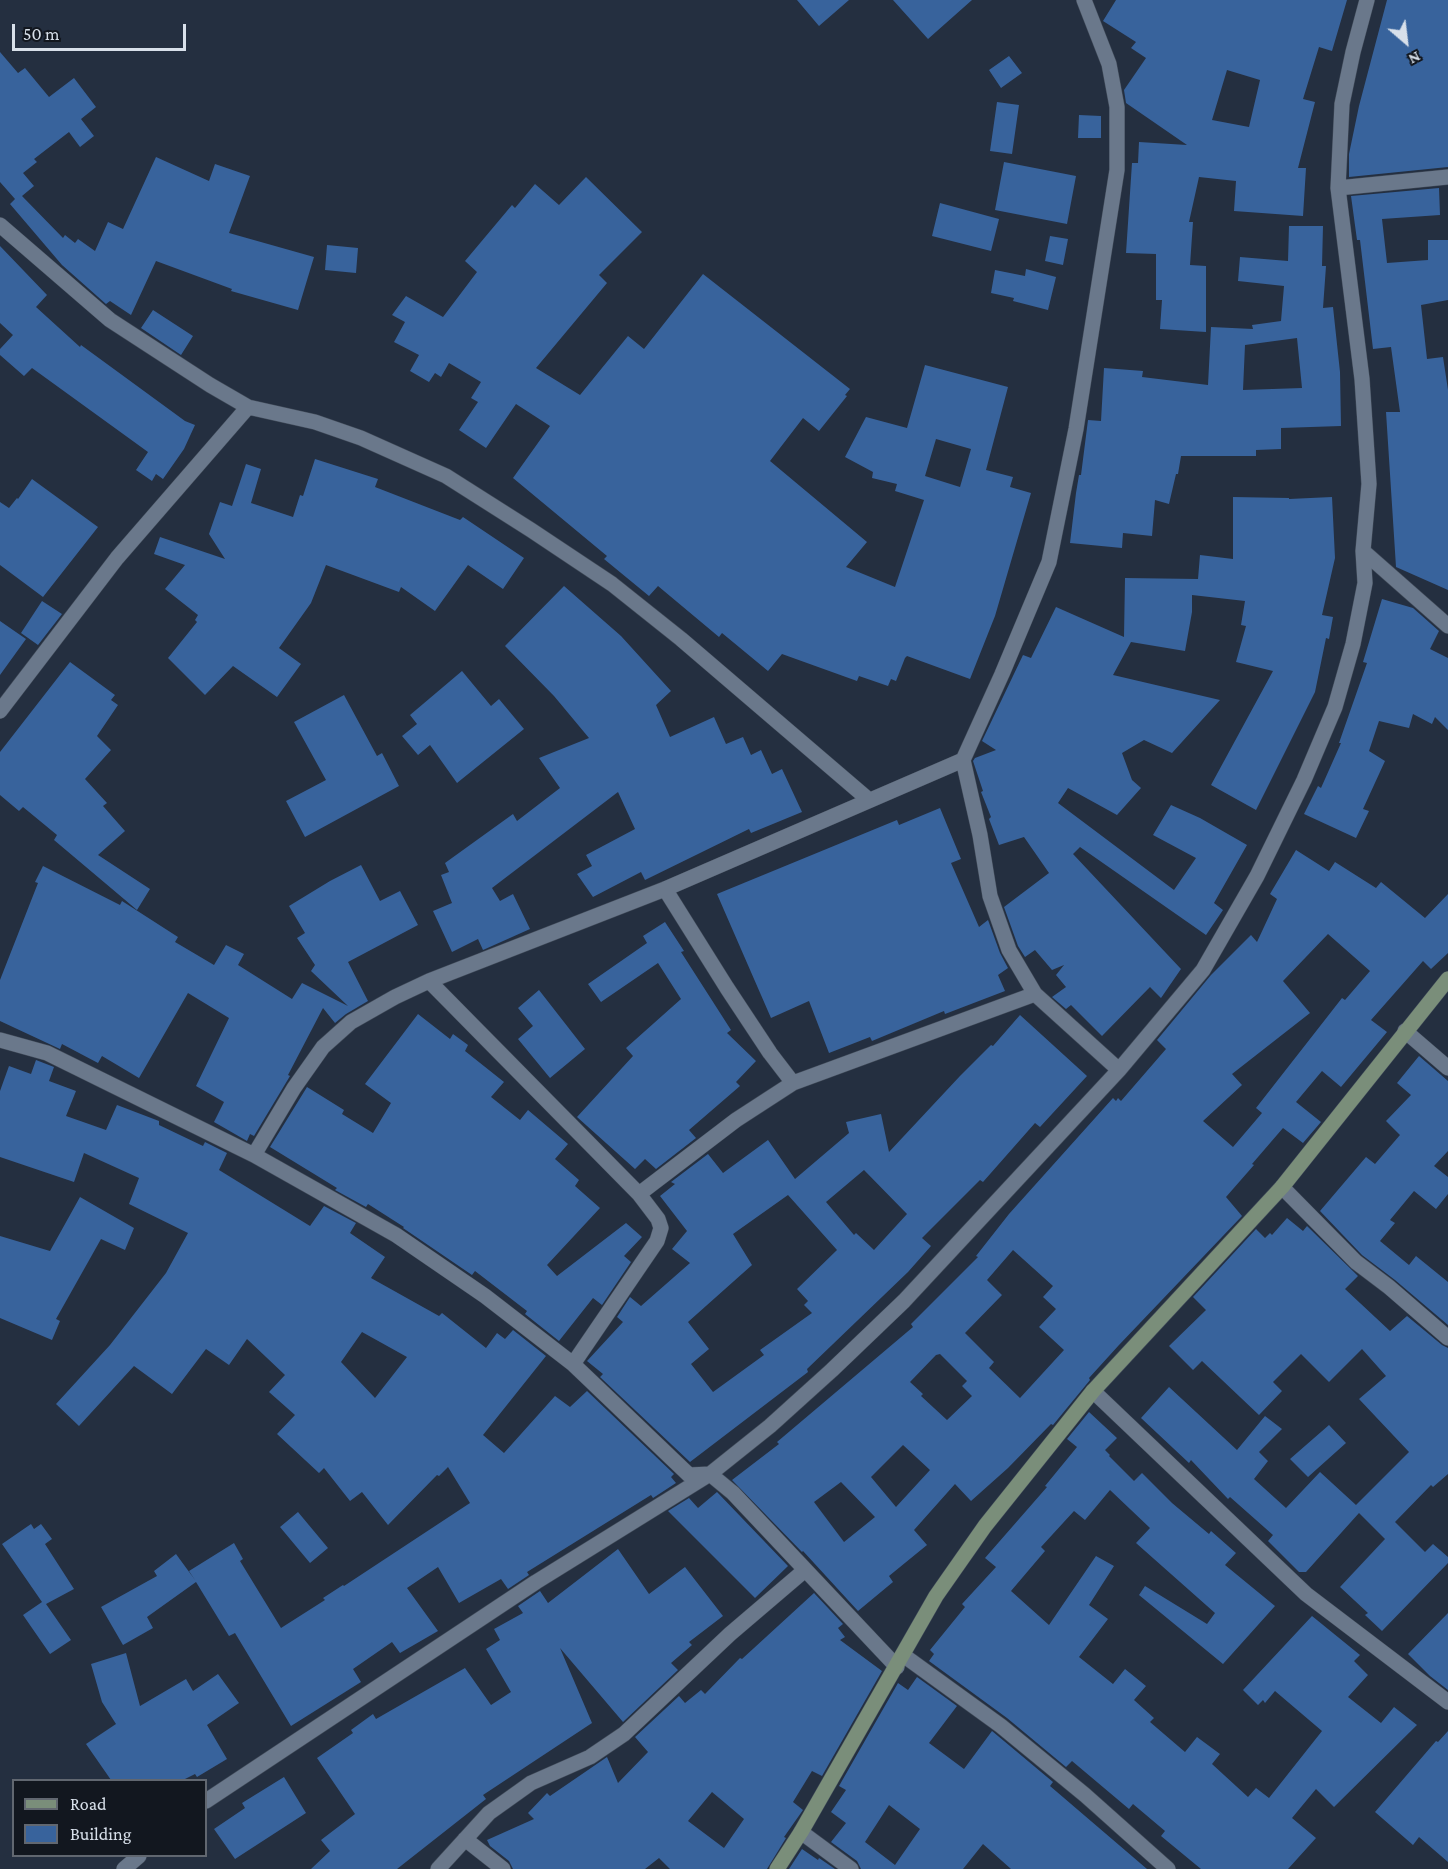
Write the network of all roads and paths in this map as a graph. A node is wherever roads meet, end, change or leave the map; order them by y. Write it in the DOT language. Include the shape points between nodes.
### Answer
graph roads {
  1 [pos="1084,0"];
  2 [pos="1367,0"];
  3 [pos="1448,177"];
  4 [pos="1338,188"];
  5 [pos="0,225"];
  6 [pos="248,407"];
  7 [pos="1363,551"];
  8 [pos="1448,626"];
  9 [pos="0,711"];
  10 [pos="963,760"];
  11 [pos="869,800"];
  12 [pos="665,889"];
  13 [pos="1448,980"];
  14 [pos="429,981"];
  15 [pos="1035,994"];
  16 [pos="1405,1031"];
  17 [pos="0,1040"];
  18 [pos="1448,1068"];
  19 [pos="1119,1070"];
  20 [pos="793,1083"];
  21 [pos="254,1155"];
  22 [pos="1282,1186"];
  23 [pos="639,1194"];
  24 [pos="1448,1338"];
  25 [pos="573,1364"];
  26 [pos="1093,1391"];
  27 [pos="710,1474"];
  28 [pos="805,1569"];
  29 [pos="900,1661"];
  30 [pos="1448,1702"];
  31 [pos="207,1800"];
  32 [pos="801,1832"];
  33 [pos="465,1839"];
  34 [pos="138,1857"];
  35 [pos="124,1869"];
  36 [pos="438,1869"];
  37 [pos="503,1869"];
  38 [pos="777,1869"];
  39 [pos="852,1869"];
  40 [pos="1168,1869"];
  1 -- 10 [label="street" via="1109,64 1117,107 1117,170 1076,429 1048,562"];
  2 -- 4 [label="street" via="1342,104"];
  3 -- 4 [label="street"];
  4 -- 7 [label="street" via="1362,379 1368,472"];
  5 -- 6 [label="street" via="110,320"];
  6 -- 9 [label="street" via="117,558"];
  6 -- 11 [label="street" via="315,422 361,438 446,476 612,584"];
  7 -- 8 [label="street"];
  7 -- 19 [label="street" via="1365,583 1353,644 1335,707 1304,780 1257,876 1203,970"];
  10 -- 11 [label="street"];
  10 -- 15 [label="street" via="990,896 1010,950"];
  11 -- 12 [label="street"];
  12 -- 14 [label="street"];
  12 -- 20 [label="street"];
  13 -- 16 [label="street"];
  14 -- 21 [label="street" via="351,1022 323,1047"];
  14 -- 23 [label="street"];
  15 -- 19 [label="street"];
  15 -- 20 [label="street"];
  16 -- 18 [label="street"];
  16 -- 22 [label="street"];
  17 -- 21 [label="street" via="47,1053"];
  19 -- 27 [label="street" via="904,1301 770,1426"];
  20 -- 23 [label="street" via="736,1120"];
  21 -- 25 [label="street" via="396,1235 485,1296"];
  22 -- 24 [label="street" via="1356,1262"];
  22 -- 26 [label="street"];
  23 -- 25 [label="street" via="658,1219 661,1228 657,1241"];
  25 -- 27 [label="street" via="689,1475"];
  26 -- 29 [label="street" via="985,1526 936,1596"];
  26 -- 30 [label="street" via="1306,1594"];
  27 -- 28 [label="street" via="733,1492"];
  27 -- 31 [label="street" via="536,1582"];
  28 -- 29 [label="street"];
  28 -- 33 [label="street" via="624,1734 590,1756 531,1783 489,1813"];
  29 -- 32 [label="street"];
  29 -- 40 [label="street" via="1001,1726"];
  32 -- 38 [label="street"];
  32 -- 39 [label="street"];
  33 -- 36 [label="street"];
  33 -- 37 [label="street"];
  34 -- 35 [label="street"];
}
